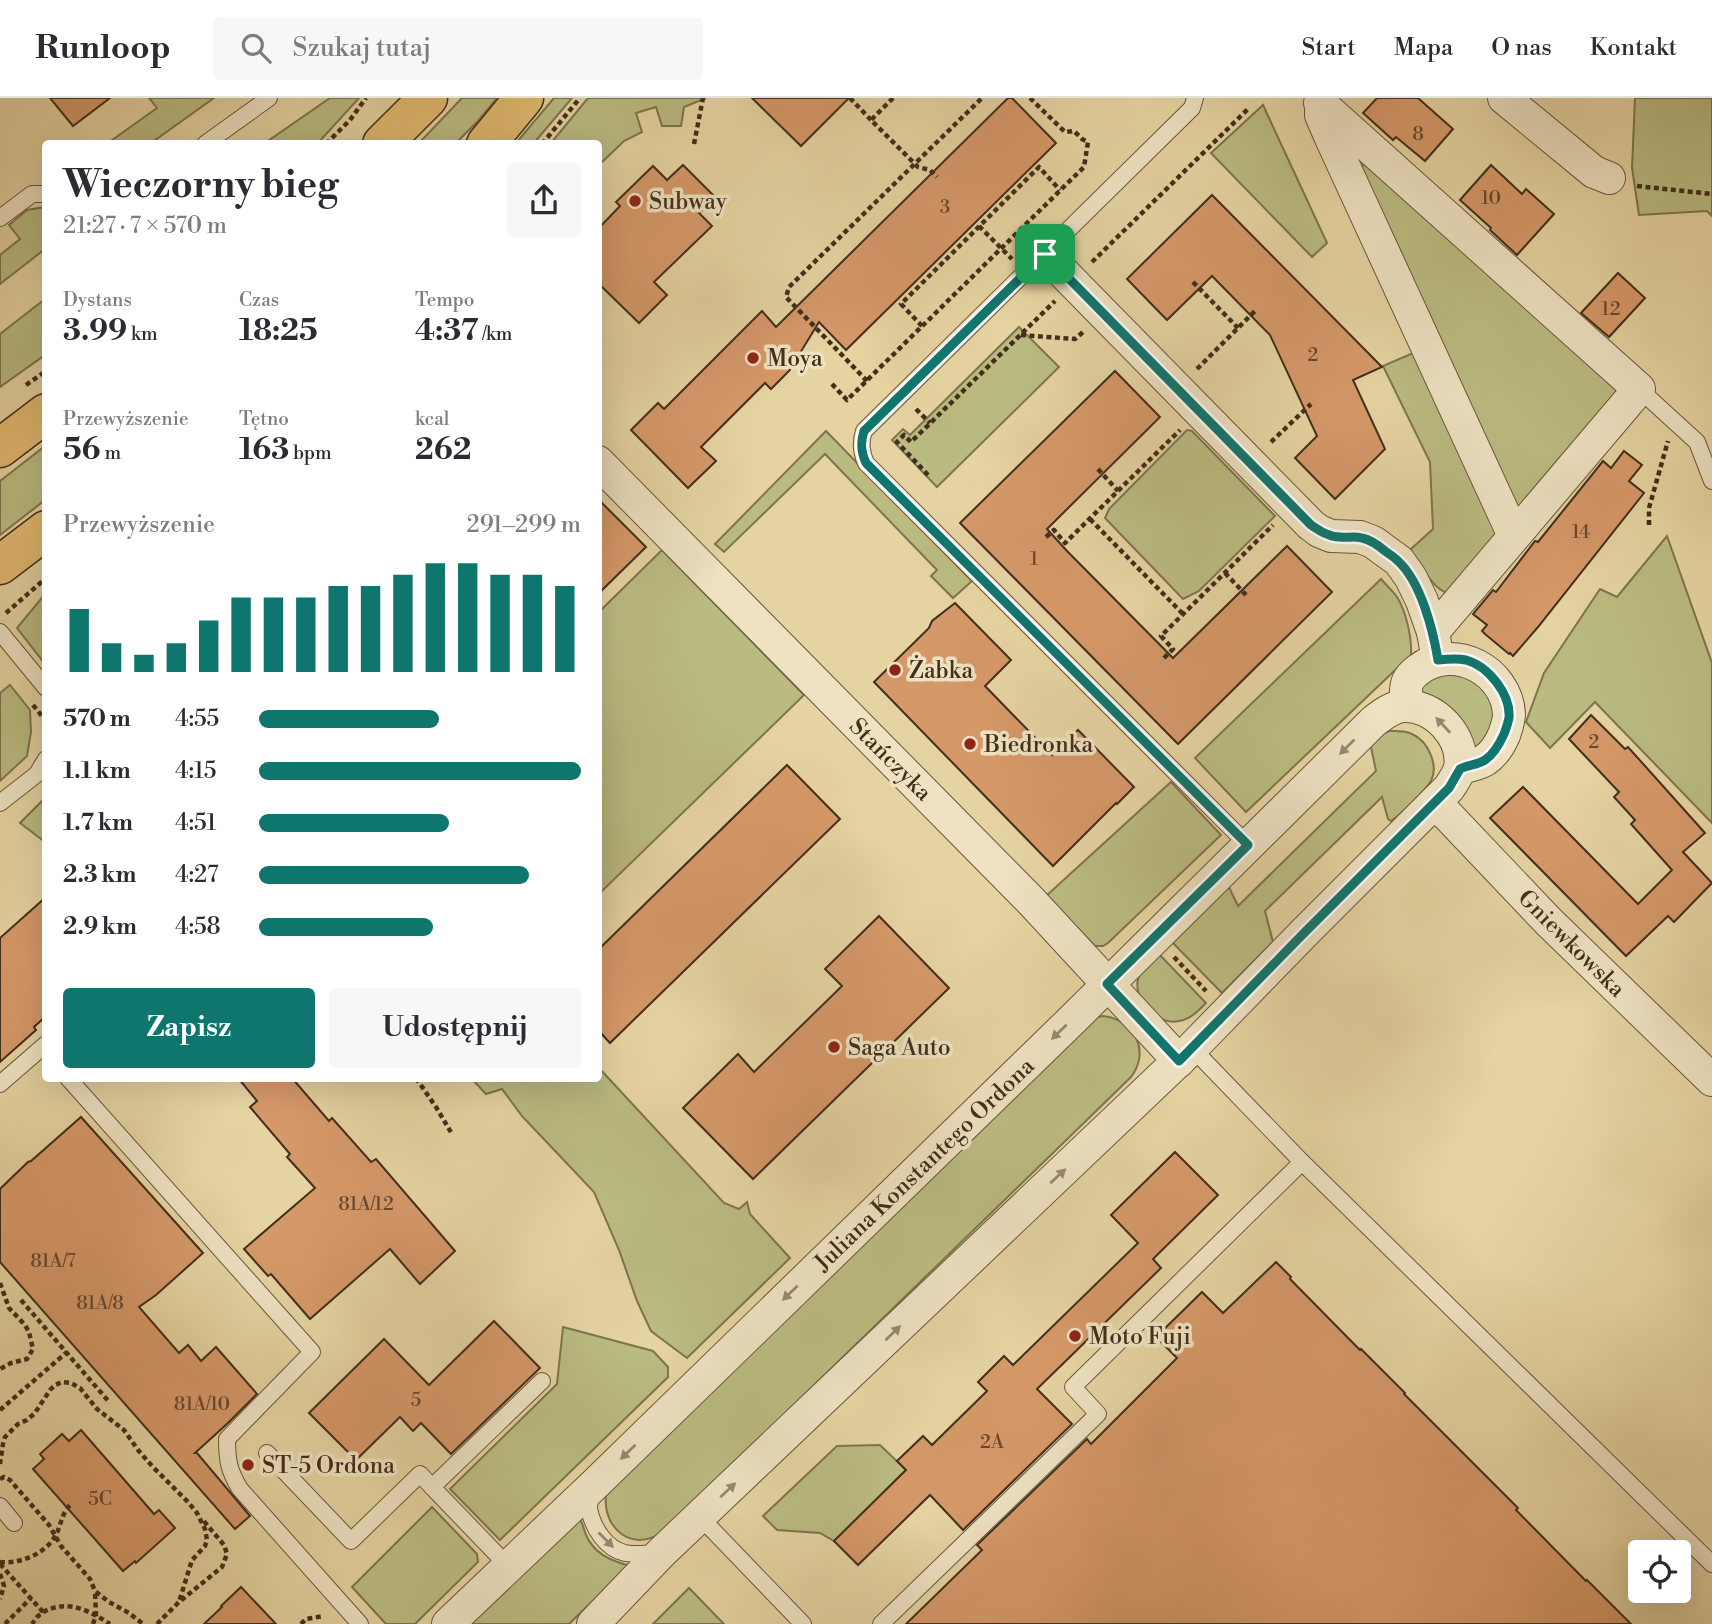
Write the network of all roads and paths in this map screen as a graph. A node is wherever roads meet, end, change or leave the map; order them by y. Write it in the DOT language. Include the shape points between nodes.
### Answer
graph roads {
  1 [pos="269,98"];
  2 [pos="366,98"];
  3 [pos="524,98"];
  4 [pos="580,98"];
  5 [pos="703,98"];
  6 [pos="850,98"];
  7 [pos="893,98"];
  8 [pos="982,98"];
  9 [pos="1030,98"];
  10 [pos="1195,98"];
  11 [pos="1504,98"];
  12 [pos="1321,100"];
  13 [pos="421,101"];
  14 [pos="871,120"];
  15 [pos="211,140"];
  16 [pos="330,140"];
  17 [pos="386,140"];
  18 [pos="489,140"];
  19 [pos="545,140"];
  20 [pos="694,144"];
  21 [pos="915,164"];
  22 [pos="937,177"];
  23 [pos="1609,178"];
  24 [pos="1060,190"];
  25 [pos="42,194"];
  26 [pos="1712,194"];
  27 [pos="0,218"];
  28 [pos="979,226"];
  29 [pos="1001,248"];
  30 [pos="1045,254"];
  31 [pos="1194,282"];
  32 [pos="1091,323"];
  33 [pos="922,326"];
  34 [pos="1238,328"];
  35 [pos="1020,335"];
  36 [pos="867,381"];
  37 [pos="832,384"];
  38 [pos="1639,389"];
  39 [pos="1311,404"];
  40 [pos="42,415"];
  41 [pos="1188,422"];
  42 [pos="1677,424"];
  43 [pos="1268,444"];
  44 [pos="0,448"];
  45 [pos="602,466"];
  46 [pos="1098,469"];
  47 [pos="1712,481"];
  48 [pos="1118,491"];
  49 [pos="1281,517"];
  50 [pos="1090,519"];
  51 [pos="1649,525"];
  52 [pos="42,533"];
  53 [pos="1514,536"];
  54 [pos="1046,537"];
  55 [pos="0,565"];
  56 [pos="1225,573"];
  57 [pos="42,581"];
  58 [pos="1246,595"];
  59 [pos="1183,614"];
  60 [pos="0,617"];
  61 [pos="0,632"];
  62 [pos="1436,646"];
  63 [pos="1164,658"];
  64 [pos="42,683"];
  65 [pos="1401,706"];
  66 [pos="42,766"];
  67 [pos="1460,769"];
  68 [pos="1435,802"];
  69 [pos="0,803"];
  70 [pos="1248,845"];
  71 [pos="1155,937"];
  72 [pos="1107,984"];
  73 [pos="1227,1013"];
  74 [pos="42,1051"];
  75 [pos="1185,1055"];
  76 [pos="1712,1080"];
  77 [pos="72,1082"];
  78 [pos="419,1082"];
  79 [pos="0,1084"];
  80 [pos="452,1134"];
  81 [pos="1301,1162"];
  82 [pos="0,1283"];
  83 [pos="21,1300"];
  84 [pos="67,1352"];
  85 [pos="0,1368"];
  86 [pos="542,1381"];
  87 [pos="110,1403"];
  88 [pos="0,1410"];
  89 [pos="267,1453"];
  90 [pos="0,1464"];
  91 [pos="0,1477"];
  92 [pos="593,1486"];
  93 [pos="432,1487"];
  94 [pos="72,1503"];
  95 [pos="0,1506"];
  96 [pos="197,1513"];
  97 [pos="700,1517"];
  98 [pos="14,1523"];
  99 [pos="55,1537"];
  100 [pos="661,1553"];
  101 [pos="0,1563"];
  102 [pos="1712,1564"];
  103 [pos="508,1566"];
  104 [pos="0,1574"];
  105 [pos="95,1591"];
  106 [pos="31,1598"];
  107 [pos="0,1599"];
  108 [pos="179,1602"];
  109 [pos="43,1612"];
  110 [pos="96,1615"];
  111 [pos="5,1624"];
  112 [pos="32,1624"];
  113 [pos="93,1624"];
  114 [pos="110,1624"];
  115 [pos="143,1624"];
  116 [pos="157,1624"];
  117 [pos="360,1624"];
  118 [pos="448,1624"];
  119 [pos="593,1624"];
  120 [pos="803,1624"];
  121 [pos="881,1624"];
  1 -- 15 [label="lane"];
  2 -- 16 [label="path"];
  3 -- 18 [label="main road"];
  4 -- 19 [label="path"];
  5 -- 20 [label="path"];
  6 -- 14 [label="path"];
  7 -- 14 [label="path"];
  8 -- 21 [label="path"];
  9 -- 24 [label="path" via="1065,132 1074,131 1088,142 1084,167"];
  10 -- 30 [label="lane" via="1192,108"];
  11 -- 23 [label="street" via="1586,166"];
  12 -- 38 [label="street"];
  12 -- 53 [label="street" via="1321,115"];
  13 -- 17 [label="main road"];
  14 -- 21 [label="path"];
  21 -- 22 [label="path"];
  21 -- 36 [label="path" via="789,287 786,298"];
  23 -- 26 [label="path" via="1660,190"];
  24 -- 28 [label="path" via="1039,167"];
  24 -- 29 [label="path"];
  25 -- 27 [label="lane" via="32,194"];
  28 -- 29 [label="path"];
  28 -- 33 [label="path" via="901,304"];
  29 -- 33 [label="path"];
  30 -- 62 [label="street" via="1311,525 1331,536 1373,542 1399,561 1411,578"];
  30 -- 70 [label="lane" via="864,431 863,456"];
  31 -- 34 [label="path"];
  32 -- 35 [label="path" via="1075,339"];
  33 -- 36 [label="path"];
  36 -- 37 [label="path" via="847,400"];
  38 -- 42 [label="lane"];
  38 -- 53 [label="street"];
  39 -- 43 [label="path"];
  40 -- 44 [label="main road"];
  41 -- 48 [label="path"];
  42 -- 47 [label="lane" via="1697,442"];
  42 -- 51 [label="path" via="1649,508"];
  45 -- 72 [label="street, Stańczyka" via="1032,902"];
  46 -- 48 [label="path"];
  48 -- 50 [label="path"];
  49 -- 56 [label="path"];
  50 -- 54 [label="path" via="1065,543 1054,530"];
  50 -- 59 [label="path"];
  52 -- 55 [label="main road"];
  53 -- 62 [label="street"];
  56 -- 58 [label="path"];
  56 -- 59 [label="path"];
  57 -- 60 [label="path"];
  59 -- 63 [label="path" via="1161,636 1173,649"];
  61 -- 64 [label="lane"];
  62 -- 65 [label="street" via="1407,682"];
  62 -- 67 [label="street" via="1451,659 1478,665 1496,681 1509,716 1500,745 1485,760"];
  67 -- 65 [label="street, one-way" via="1459,748 1440,720 1416,707"];
  65 -- 70 [label="street, Juliana Konstantego Ordona, one-way" via="1374,721"];
  66 -- 69 [label="lane"];
  67 -- 68 [label="street"];
  68 -- 73 [label="street"];
  68 -- 76 [label="street, Gniewkowska" via="1548,921"];
  70 -- 71 [label="street, Juliana Konstantego Ordona"];
  71 -- 72 [label="street, Juliana Konstantego Ordona"];
  71 -- 73 [label="path"];
  72 -- 75 [label="street, Stańczyka"];
  72 -- 92 [label="street, Juliana Konstantego Ordona, one-way"];
  73 -- 75 [label="street"];
  74 -- 79 [label="lane"];
  75 -- 81 [label="lane"];
  97 -- 75 [label="street, one-way"];
  77 -- 117 [label="lane" via="312,1352 227,1439 230,1474"];
  78 -- 80 [label="path"];
  81 -- 102 [label="lane"];
  81 -- 121 [label="lane" via="1073,1387 1098,1414"];
  82 -- 85 [label="path" via="9,1308 29,1332 33,1349 27,1359"];
  83 -- 84 [label="path"];
  84 -- 87 [label="path"];
  84 -- 88 [label="path"];
  86 -- 93 [label="lane"];
  89 -- 93 [label="lane" via="351,1541 420,1474"];
  90 -- 96 [label="path" via="10,1431 36,1413 55,1385 71,1383 124,1430"];
  91 -- 99 [label="path" via="10,1480"];
  92 -- 100 [label="lane, one-way" via="592,1520 608,1545 623,1552"];
  92 -- 103 [label="street, Juliana Konstantego Ordona"];
  93 -- 103 [label="lane"];
  94 -- 99 [label="path" via="62,1514"];
  95 -- 98 [label="lane"];
  96 -- 108 [label="path" via="207,1539 192,1560"];
  96 -- 108 [label="path" via="225,1545 227,1554 222,1567"];
  97 -- 100 [label="street"];
  97 -- 120 [label="lane"];
  99 -- 101 [label="path" via="28,1558"];
  99 -- 105 [label="path"];
  100 -- 119 [label="street"];
  101 -- 106 [label="path"];
  103 -- 118 [label="street, Juliana Konstantego Ordona"];
  104 -- 107 [label="path" via="4,1587"];
  105 -- 110 [label="path"];
  105 -- 115 [label="path"];
  106 -- 109 [label="path"];
  106 -- 111 [label="path"];
  108 -- 116 [label="path"];
  109 -- 110 [label="path" via="69,1606"];
  109 -- 112 [label="path"];
  110 -- 113 [label="path"];
  110 -- 114 [label="path"];
}
